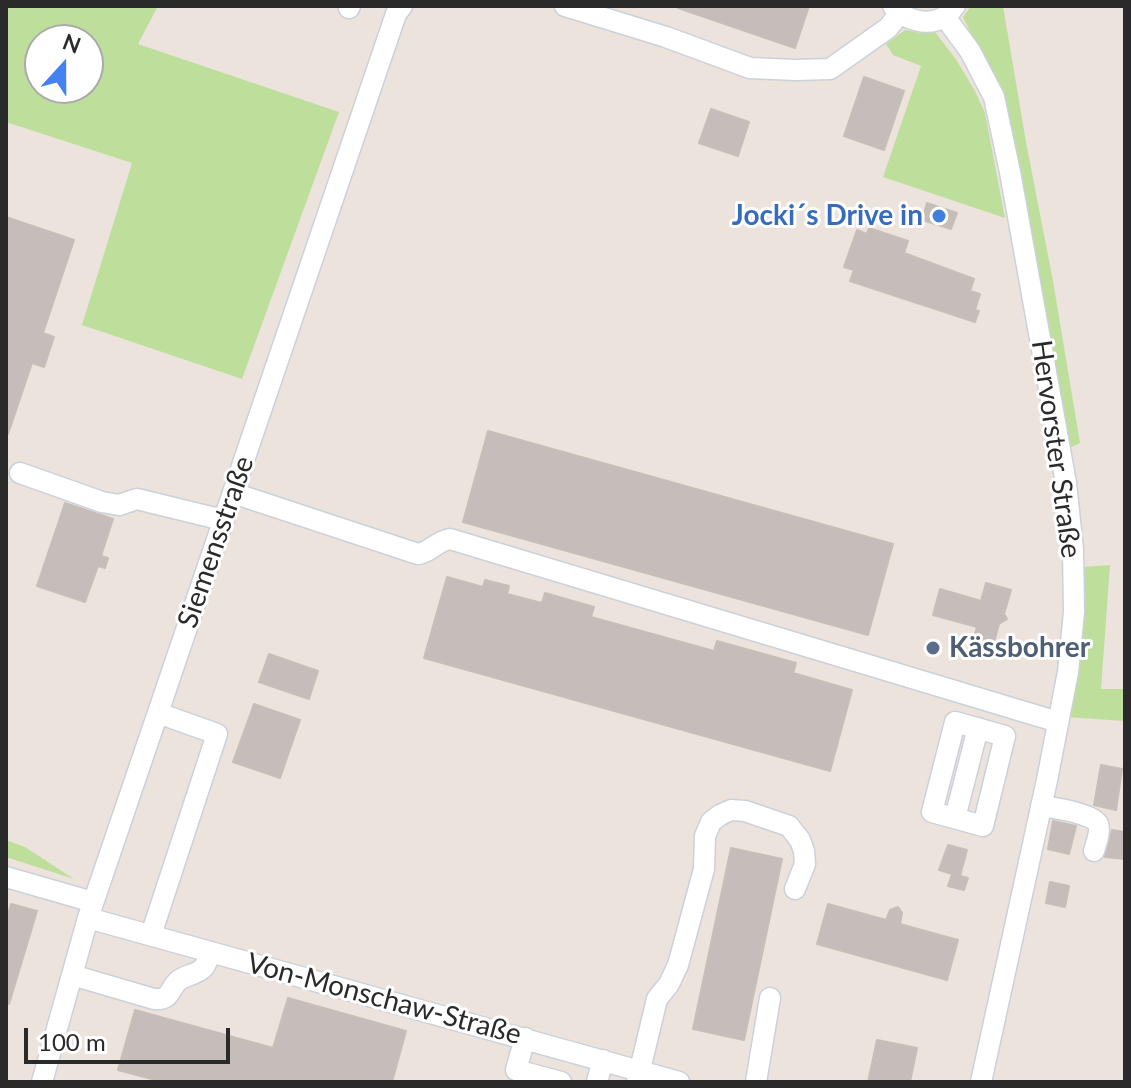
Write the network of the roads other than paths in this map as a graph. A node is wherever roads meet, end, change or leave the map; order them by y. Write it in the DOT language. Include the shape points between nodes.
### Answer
graph roads {
  1 [pos="402,6"];
  2 [pos="565,6"];
  3 [pos="896,10"];
  4 [pos="950,11"];
  5 [pos="20,473"];
  6 [pos="233,493"];
  7 [pos="223,520"];
  8 [pos="977,699"];
  9 [pos="158,713"];
  10 [pos="1058,722"];
  11 [pos="974,727"];
  12 [pos="1041,806"];
  13 [pos="1094,851"];
  14 [pos="6,877"];
  15 [pos="795,889"];
  16 [pos="90,910"];
  17 [pos="151,935"];
  18 [pos="210,952"];
  19 [pos="72,975"];
  20 [pos="770,998"];
  21 [pos="525,1038"];
  22 [pos="603,1060"];
  23 [pos="639,1076"];
  24 [pos="668,1080"];
  25 [pos="42,1082"];
  26 [pos="561,1082"];
  27 [pos="597,1082"];
  28 [pos="756,1082"];
  29 [pos="981,1082"];
  1 -- 6 [label="street, Siemensstraße"];
  2 -- 3 [label="street" via="750,68 796,70 830,69 888,28"];
  3 -- 4 [label="street" via="922,22"];
  4 -- 10 [label="street, Hervorster Straße" via="994,97 1066,483 1074,612"];
  5 -- 7 [label="street" via="102,502 119,505 137,499"];
  6 -- 7 [label="street, Siemensstraße"];
  6 -- 8 [label="street" via="418,554 450,539"];
  7 -- 9 [label="street, Siemensstraße"];
  8 -- 10 [label="street"];
  8 -- 11 [label="street"];
  9 -- 16 [label="street, Siemensstraße"];
  9 -- 17 [label="street" via="217,734"];
  10 -- 12 [label="street, Hervorster Straße"];
  11 -- 11 [label="street" via="1005,736 983,826 932,812 955,722"];
  12 -- 13 [label="street" via="1093,819 1099,827"];
  12 -- 29 [label="street, Hervorster Straße"];
  14 -- 16 [label="street, Von-Monschaw-Straße"];
  15 -- 23 [label="street" via="804,851 789,826 731,810 711,822 678,965 657,999"];
  16 -- 17 [label="street, Von-Monschaw-Straße"];
  16 -- 19 [label="street, Siemensstraße"];
  17 -- 18 [label="street, Von-Monschaw-Straße"];
  18 -- 19 [label="street" via="201,970 180,979 162,999"];
  18 -- 21 [label="street, Von-Monschaw-Straße"];
  19 -- 25 [label="street, Siemensstraße"];
  20 -- 28 [label="street"];
  21 -- 22 [label="street, Von-Monschaw-Straße"];
  21 -- 26 [label="street" via="516,1070"];
  22 -- 23 [label="street, Von-Monschaw-Straße"];
  22 -- 27 [label="street"];
  23 -- 24 [label="street, Von-Monschaw-Straße"];
}
